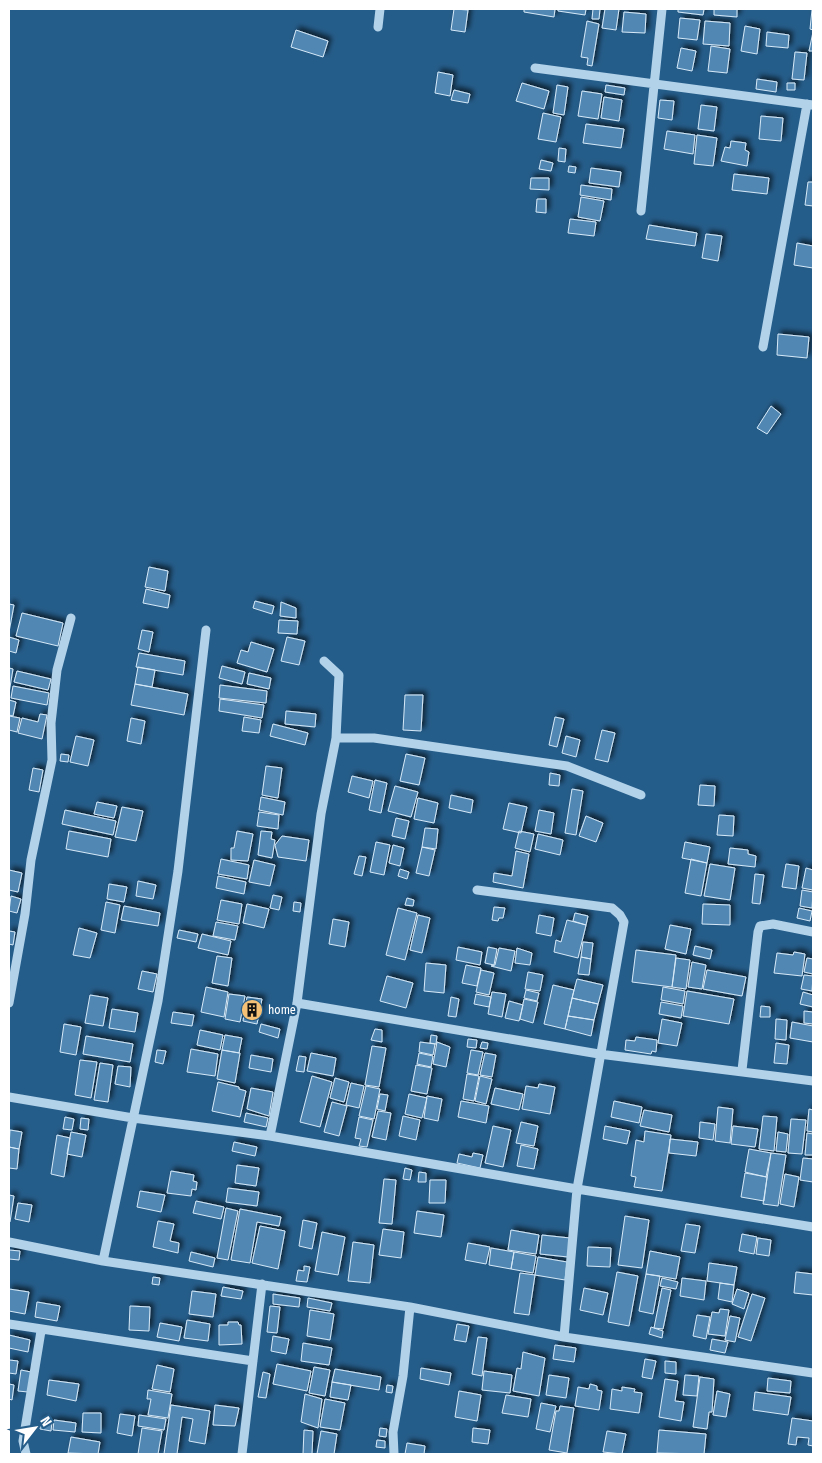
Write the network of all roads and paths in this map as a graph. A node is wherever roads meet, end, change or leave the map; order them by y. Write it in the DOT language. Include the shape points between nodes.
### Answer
graph roads {
  1 [pos="380,9"];
  2 [pos="662,9"];
  3 [pos="378,27"];
  4 [pos="535,68"];
  5 [pos="656,83"];
  6 [pos="810,105"];
  7 [pos="641,211"];
  8 [pos="763,347"];
  9 [pos="71,618"];
  10 [pos="206,630"];
  11 [pos="324,661"];
  12 [pos="336,738"];
  13 [pos="641,795"];
  14 [pos="477,890"];
  15 [pos="813,932"];
  16 [pos="9,1003"];
  17 [pos="297,1004"];
  18 [pos="600,1054"];
  19 [pos="742,1070"];
  20 [pos="813,1081"];
  21 [pos="9,1097"];
  22 [pos="133,1118"];
  23 [pos="270,1136"];
  24 [pos="577,1189"];
  25 [pos="813,1226"];
  26 [pos="9,1242"];
  27 [pos="103,1261"];
  28 [pos="262,1284"];
  29 [pos="410,1307"];
  30 [pos="9,1324"];
  31 [pos="40,1331"];
  32 [pos="564,1337"];
  33 [pos="253,1361"];
  34 [pos="813,1373"];
  35 [pos="26,1454"];
  36 [pos="242,1454"];
  37 [pos="394,1454"];
  1 -- 3 [label="street"];
  2 -- 5 [label="street"];
  4 -- 5 [label="street"];
  5 -- 6 [label="street"];
  5 -- 7 [label="street"];
  6 -- 8 [label="street"];
  9 -- 16 [label="street" via="57,670 51,722 52,760 31,860"];
  10 -- 22 [label="street" via="177,880 158,1002"];
  11 -- 12 [label="street" via="339,675"];
  12 -- 13 [label="street" via="374,738 567,766"];
  12 -- 17 [label="street" via="321,814"];
  14 -- 18 [label="street" via="612,908 620,915 624,922 623,930"];
  15 -- 19 [label="street" via="772,924 760,926"];
  17 -- 18 [label="street"];
  17 -- 23 [label="street"];
  18 -- 19 [label="street"];
  18 -- 24 [label="street"];
  19 -- 20 [label="street"];
  21 -- 22 [label="street"];
  22 -- 23 [label="street"];
  22 -- 27 [label="street"];
  23 -- 24 [label="street"];
  24 -- 25 [label="street"];
  24 -- 32 [label="street"];
  26 -- 27 [label="street"];
  27 -- 28 [label="street"];
  28 -- 29 [label="street"];
  28 -- 33 [label="street"];
  29 -- 32 [label="street"];
  29 -- 37 [label="street" via="393,1432"];
  30 -- 31 [label="street"];
  31 -- 33 [label="street"];
  31 -- 35 [label="street" via="23,1441"];
  32 -- 34 [label="street"];
  33 -- 36 [label="street"];
}
